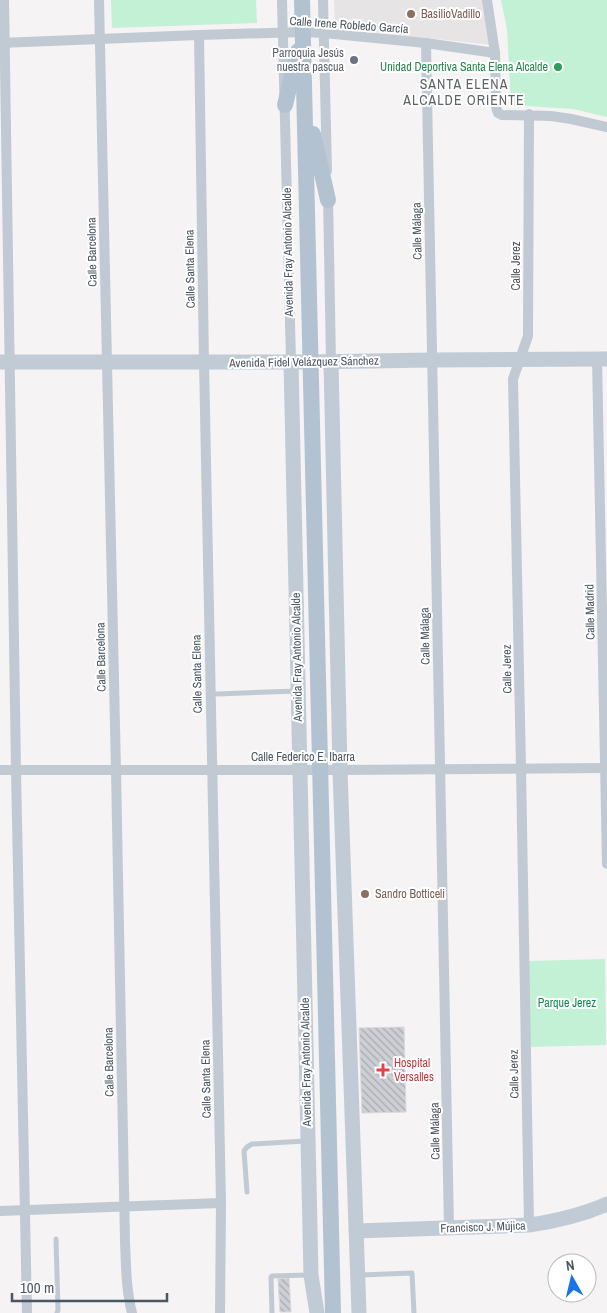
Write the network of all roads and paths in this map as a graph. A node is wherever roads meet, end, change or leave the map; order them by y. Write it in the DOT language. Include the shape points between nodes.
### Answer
graph roads {
  1 [pos="4,0"];
  2 [pos="99,0"];
  3 [pos="282,0"];
  4 [pos="302,0"];
  5 [pos="323,0"];
  6 [pos="487,0"];
  7 [pos="303,32"];
  8 [pos="283,33"];
  9 [pos="324,33"];
  10 [pos="199,35"];
  11 [pos="100,39"];
  12 [pos="2,43"];
  13 [pos="426,43"];
  14 [pos="495,53"];
  15 [pos="305,102"];
  16 [pos="284,105"];
  17 [pos="529,114"];
  18 [pos="607,127"];
  19 [pos="328,200"];
  20 [pos="602,358"];
  21 [pos="520,359"];
  22 [pos="432,360"];
  23 [pos="5,362"];
  24 [pos="107,362"];
  25 [pos="204,362"];
  26 [pos="290,362"];
  27 [pos="311,362"];
  28 [pos="331,362"];
  29 [pos="298,691"];
  30 [pos="217,694"];
  31 [pos="521,768"];
  32 [pos="606,768"];
  33 [pos="440,769"];
  34 [pos="0,770"];
  35 [pos="212,770"];
  36 [pos="300,770"];
  37 [pos="320,770"];
  38 [pos="340,770"];
  39 [pos="16,771"];
  40 [pos="116,771"];
  41 [pos="607,864"];
  42 [pos="308,1140"];
  43 [pos="247,1192"];
  44 [pos="220,1203"];
  45 [pos="607,1204"];
  46 [pos="124,1207"];
  47 [pos="25,1210"];
  48 [pos="0,1211"];
  49 [pos="529,1225"];
  50 [pos="449,1228"];
  51 [pos="356,1231"];
  52 [pos="56,1239"];
  53 [pos="311,1274"];
  54 [pos="358,1275"];
  55 [pos="27,1313"];
  56 [pos="57,1313"];
  57 [pos="132,1313"];
  58 [pos="220,1313"];
  59 [pos="272,1313"];
  60 [pos="317,1313"];
  61 [pos="333,1313"];
  62 [pos="359,1313"];
  63 [pos="414,1313"];
  1 -- 12 [label="street"];
  2 -- 11 [label="street, Calle Barcelona"];
  3 -- 8 [label="street, Avenida Fray Antonio Alcalde"];
  4 -- 7 [label="main road, Avenida Fray Antonio Alcalde"];
  5 -- 9 [label="street"];
  6 -- 14 [label="street"];
  7 -- 8 [label="street, Calle Irene Robledo García"];
  7 -- 9 [label="street, Calle Irene Robledo García"];
  7 -- 15 [label="main road, Avenida Fray Antonio Alcalde"];
  7 -- 16 [label="main road"];
  8 -- 10 [label="street, Calle Irene Robledo García"];
  8 -- 16 [label="street, Avenida Fray Antonio Alcalde"];
  9 -- 13 [label="street, Calle Irene Robledo García"];
  9 -- 19 [label="street"];
  10 -- 11 [label="street, Calle Irene Robledo García"];
  10 -- 25 [label="street, Calle Santa Elena"];
  11 -- 12 [label="street, Calle Irene Robledo García"];
  11 -- 24 [label="street, Calle Barcelona"];
  12 -- 23 [label="street"];
  13 -- 14 [label="street, Calle Irene Robledo García"];
  13 -- 22 [label="street, Calle Málaga"];
  14 -- 17 [label="street" via="498,112"];
  15 -- 19 [label="main road"];
  15 -- 27 [label="main road, Avenida Fray Antonio Alcalde"];
  16 -- 26 [label="street, Avenida Fray Antonio Alcalde"];
  17 -- 18 [label="street"];
  17 -- 21 [label="street, Calle Jerez" via="528,336"];
  19 -- 28 [label="street"];
  20 -- 21 [label="street, Avenida Fidel Velázquez Sánchez"];
  20 -- 32 [label="street, Calle Madrid"];
  21 -- 22 [label="street, Avenida Fidel Velázquez Sánchez"];
  21 -- 31 [label="street, Calle Jerez" via="513,379"];
  22 -- 28 [label="street, Avenida Fidel Velázquez Sánchez"];
  22 -- 33 [label="street, Calle Málaga"];
  23 -- 24 [label="street, Avenida Fidel Velázquez Sánchez"];
  23 -- 39 [label="street"];
  24 -- 25 [label="street, Avenida Fidel Velázquez Sánchez"];
  24 -- 40 [label="street, Calle Barcelona"];
  25 -- 26 [label="street, Avenida Fidel Velázquez Sánchez"];
  25 -- 35 [label="street, Calle Santa Elena"];
  26 -- 27 [label="street, Avenida Fidel Velázquez Sánchez"];
  26 -- 29 [label="street, Avenida Fray Antonio Alcalde"];
  27 -- 28 [label="street, Avenida Fidel Velázquez Sánchez"];
  27 -- 37 [label="main road, Avenida Fray Antonio Alcalde"];
  28 -- 38 [label="street"];
  29 -- 30 [label="lane"];
  29 -- 36 [label="street, Avenida Fray Antonio Alcalde"];
  31 -- 32 [label="street, Calle Federico E. Ibarra"];
  31 -- 33 [label="street, Calle Federico E. Ibarra"];
  31 -- 49 [label="street, Calle Jerez"];
  32 -- 41 [label="street, Calle Madrid"];
  33 -- 38 [label="street, Calle Federico E. Ibarra"];
  33 -- 50 [label="street, Calle Málaga"];
  34 -- 39 [label="street, Calle Federico E. Ibarra"];
  35 -- 36 [label="street, Calle Federico E. Ibarra"];
  35 -- 40 [label="street, Calle Federico E. Ibarra"];
  35 -- 44 [label="street, Calle Santa Elena"];
  36 -- 37 [label="street, Calle Federico E. Ibarra"];
  36 -- 42 [label="street, Avenida Fray Antonio Alcalde"];
  37 -- 38 [label="street, Calle Federico E. Ibarra"];
  37 -- 61 [label="main road, Avenida Fray Antonio Alcalde"];
  38 -- 51 [label="street"];
  39 -- 40 [label="street, Calle Federico E. Ibarra"];
  39 -- 47 [label="street"];
  40 -- 46 [label="street, Calle Barcelona"];
  42 -- 43 [label="lane" via="247,1147 244,1152"];
  42 -- 53 [label="street, Avenida Fray Antonio Alcalde"];
  44 -- 46 [label="street"];
  44 -- 58 [label="street, Calle Santa Elena"];
  45 -- 49 [label="street, Francisco J. Mújica" via="575,1216"];
  46 -- 47 [label="street"];
  46 -- 57 [label="street, Calle Barcelona" via="126,1276"];
  47 -- 48 [label="street"];
  47 -- 55 [label="street"];
  49 -- 50 [label="street, Francisco J. Mújica"];
  50 -- 51 [label="street, Francisco J. Mújica"];
  51 -- 54 [label="street"];
  52 -- 56 [label="lane"];
  53 -- 59 [label="lane" via="272,1276"];
  53 -- 60 [label="street, Avenida Fray Antonio Alcalde"];
  54 -- 62 [label="street"];
  54 -- 63 [label="lane" via="412,1272"];
}
